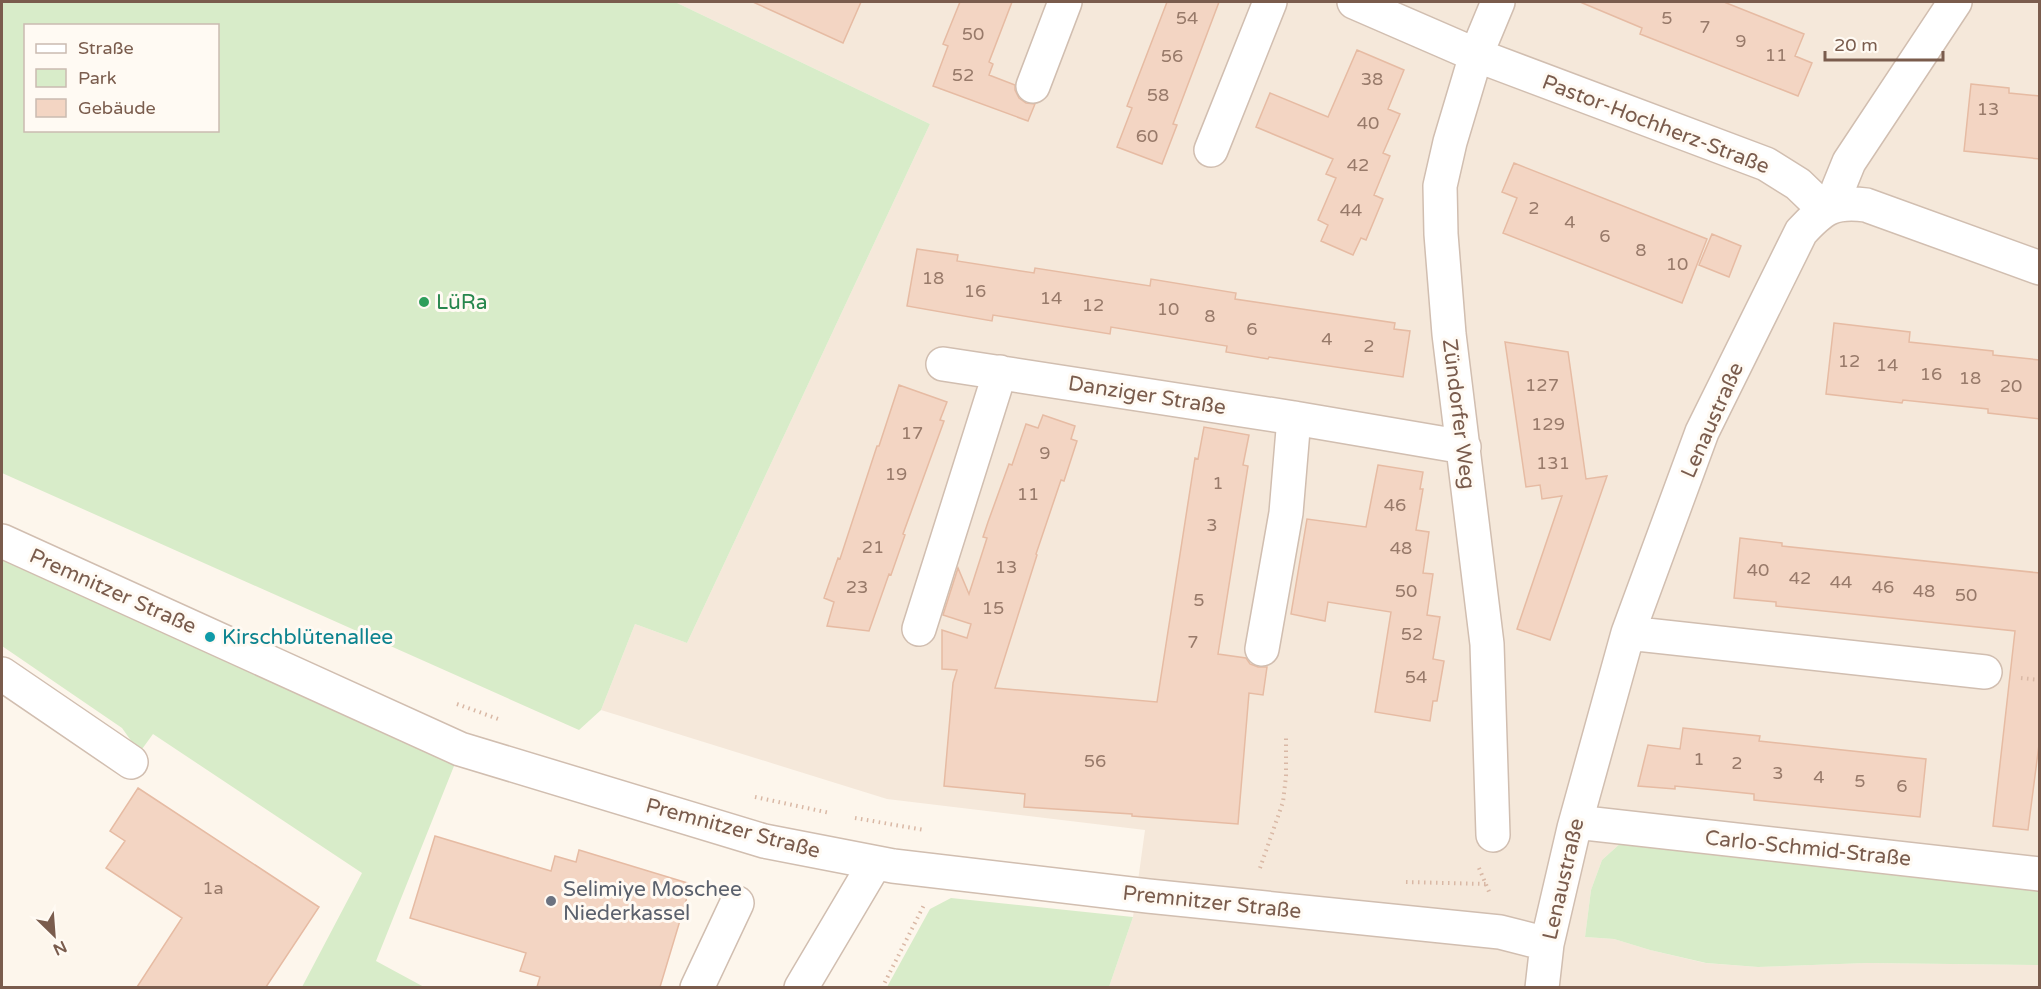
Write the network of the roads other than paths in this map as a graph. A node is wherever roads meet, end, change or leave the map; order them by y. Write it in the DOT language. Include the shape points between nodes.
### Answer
graph roads {
  1 [pos="1065,2"];
  2 [pos="1270,2"];
  3 [pos="1354,2"];
  4 [pos="1498,2"];
  5 [pos="1955,2"];
  6 [pos="1476,55"];
  7 [pos="1033,86"];
  8 [pos="1211,150"];
  9 [pos="1826,210"];
  10 [pos="2040,268"];
  11 [pos="943,364"];
  12 [pos="1000,372"];
  13 [pos="1294,418"];
  14 [pos="1464,447"];
  15 [pos="2,541"];
  16 [pos="919,629"];
  17 [pos="1628,633"];
  18 [pos="1262,649"];
  19 [pos="2,674"];
  20 [pos="1998,674"];
  21 [pos="131,762"];
  22 [pos="1576,822"];
  23 [pos="1493,835"];
  24 [pos="875,863"];
  25 [pos="2040,874"];
  26 [pos="737,903"];
  27 [pos="1547,944"];
  28 [pos="706,984"];
  29 [pos="801,987"];
  30 [pos="1542,987"];
  1 -- 7 [label="street"];
  2 -- 8 [label="street"];
  3 -- 6 [label="street, Pastor-Hochherz-Straße"];
  4 -- 6 [label="street, Zündorfer Weg"];
  5 -- 9 [label="street, Lenaustraße" via="1849,162"];
  6 -- 9 [label="street, Pastor-Hochherz-Straße" via="1766,164 1798,184"];
  6 -- 14 [label="street, Zündorfer Weg" via="1440,186 1449,334"];
  9 -- 10 [label="street" via="1844,202 1866,205"];
  9 -- 17 [label="street, Lenaustraße" via="1802,232 1702,432"];
  11 -- 12 [label="street, Danziger Straße"];
  12 -- 13 [label="street, Danziger Straße"];
  12 -- 16 [label="street"];
  13 -- 14 [label="street, Danziger Straße"];
  13 -- 18 [label="street" via="1286,513"];
  14 -- 23 [label="street, Zündorfer Weg" via="1487,644"];
  15 -- 24 [label="street, Premnitzer Straße" via="460,749 764,841"];
  17 -- 20 [label="street"];
  17 -- 22 [label="street, Lenaustraße"];
  19 -- 21 [label="street"];
  22 -- 25 [label="street, Carlo-Schmid-Straße"];
  22 -- 27 [label="street, Lenaustraße"];
  24 -- 27 [label="street, Premnitzer Straße" via="1500,933"];
  24 -- 29 [label="street"];
  26 -- 28 [label="street"];
  27 -- 30 [label="street, Lenaustraße"];
}
